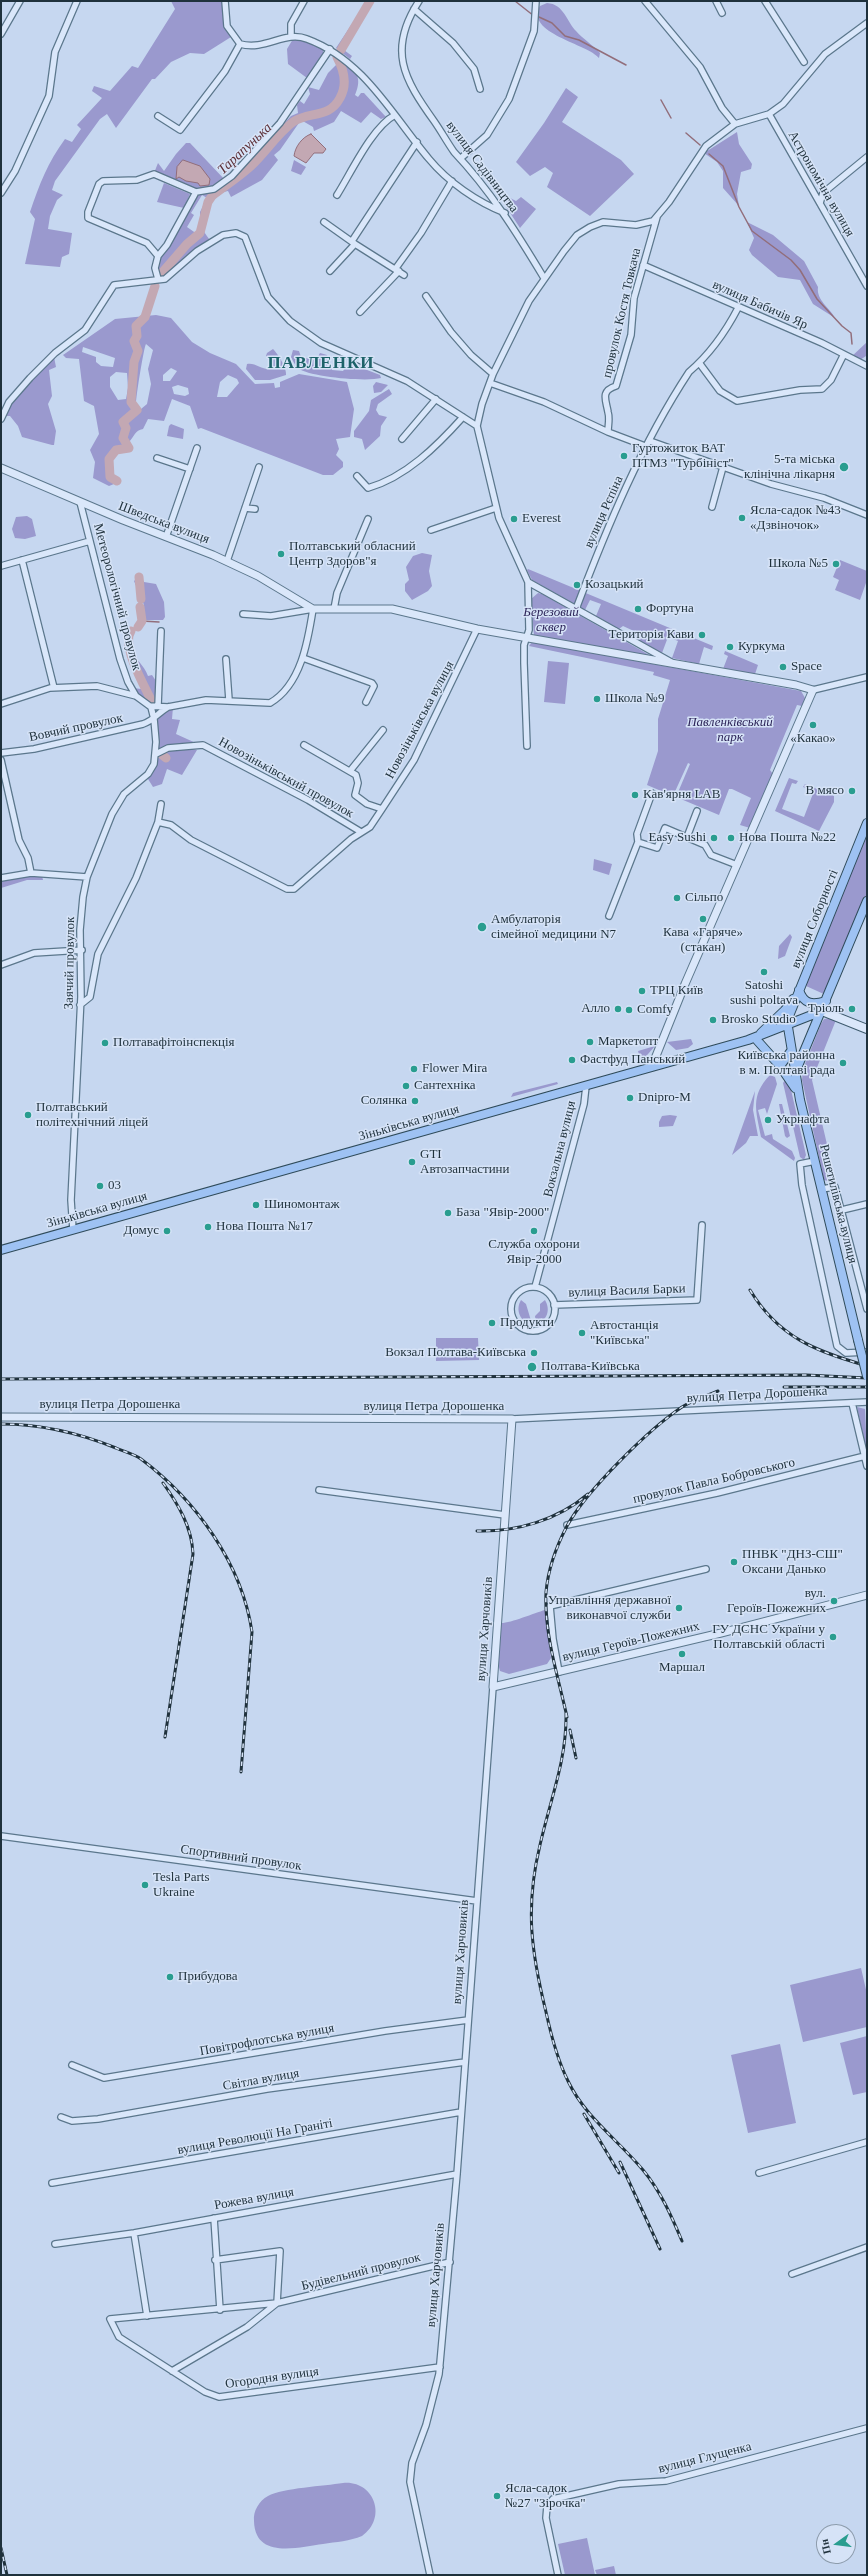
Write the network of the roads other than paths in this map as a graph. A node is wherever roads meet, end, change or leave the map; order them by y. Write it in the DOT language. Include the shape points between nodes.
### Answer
graph roads {
  1 [pos="20,1"];
  2 [pos="77,1"];
  3 [pos="225,1"];
  4 [pos="304,1"];
  5 [pos="419,1"];
  6 [pos="644,1"];
  7 [pos="716,1"];
  8 [pos="765,1"];
  9 [pos="536,3"];
  10 [pos="414,9"];
  11 [pos="722,13"];
  12 [pos="867,23"];
  13 [pos="1,34"];
  14 [pos="291,35"];
  15 [pos="240,44"];
  16 [pos="330,49"];
  17 [pos="804,62"];
  18 [pos="480,89"];
  19 [pos="769,114"];
  20 [pos="396,115"];
  21 [pos="158,116"];
  22 [pos="735,124"];
  23 [pos="417,142"];
  24 [pos="867,157"];
  25 [pos="460,158"];
  26 [pos="452,181"];
  27 [pos="810,186"];
  28 [pos="196,192"];
  29 [pos="1,193"];
  30 [pos="823,193"];
  31 [pos="337,195"];
  32 [pos="821,206"];
  33 [pos="505,214"];
  34 [pos="658,217"];
  35 [pos="324,222"];
  36 [pos="354,243"];
  37 [pos="158,256"];
  38 [pos="643,265"];
  39 [pos="330,270"];
  40 [pos="400,272"];
  41 [pos="544,278"];
  42 [pos="158,279"];
  43 [pos="867,286"];
  44 [pos="426,296"];
  45 [pos="738,308"];
  46 [pos="360,312"];
  47 [pos="843,356"];
  48 [pos="700,364"];
  49 [pos="867,366"];
  50 [pos="493,374"];
  51 [pos="490,383"];
  52 [pos="436,399"];
  53 [pos="463,417"];
  54 [pos="1,419"];
  55 [pos="477,426"];
  56 [pos="608,432"];
  57 [pos="402,440"];
  58 [pos="650,442"];
  59 [pos="645,446"];
  60 [pos="197,448"];
  61 [pos="157,458"];
  62 [pos="259,467"];
  63 [pos="722,467"];
  64 [pos="1,468"];
  65 [pos="190,469"];
  66 [pos="357,476"];
  67 [pos="80,502"];
  68 [pos="712,506"];
  69 [pos="245,508"];
  70 [pos="496,508"];
  71 [pos="255,509"];
  72 [pos="867,515"];
  73 [pos="368,519"];
  74 [pos="431,530"];
  75 [pos="166,537"];
  76 [pos="90,541"];
  77 [pos="22,560"];
  78 [pos="227,561"];
  79 [pos="1,566"];
  80 [pos="528,582"];
  81 [pos="313,609"];
  82 [pos="334,609"];
  83 [pos="576,609"];
  84 [pos="243,614"];
  85 [pos="477,629"];
  86 [pos="161,631"];
  87 [pos="528,637"];
  88 [pos="303,658"];
  89 [pos="226,659"];
  90 [pos="673,663"];
  91 [pos="867,678"];
  92 [pos="54,688"];
  93 [pos="813,690"];
  94 [pos="136,696"];
  95 [pos="229,700"];
  96 [pos="366,702"];
  97 [pos="1,704"];
  98 [pos="150,706"];
  99 [pos="158,706"];
  100 [pos="168,707"];
  101 [pos="154,719"];
  102 [pos="383,730"];
  103 [pos="304,745"];
  104 [pos="527,746"];
  105 [pos="1,753"];
  106 [pos="156,754"];
  107 [pos="1,760"];
  108 [pos="350,771"];
  109 [pos="652,793"];
  110 [pos="161,804"];
  111 [pos="382,809"];
  112 [pos="697,811"];
  113 [pos="158,822"];
  114 [pos="867,823"];
  115 [pos="361,832"];
  116 [pos="687,837"];
  117 [pos="638,842"];
  118 [pos="737,865"];
  119 [pos="31,873"];
  120 [pos="87,877"];
  121 [pos="1,878"];
  122 [pos="867,901"];
  123 [pos="609,916"];
  124 [pos="82,950"];
  125 [pos="1,965"];
  126 [pos="799,990"];
  127 [pos="826,1001"];
  128 [pos="80,1005"];
  129 [pos="822,1011"];
  130 [pos="788,1024"];
  131 [pos="867,1029"];
  132 [pos="755,1038"];
  133 [pos="791,1051"];
  134 [pos="652,1066"];
  135 [pos="780,1066"];
  136 [pos="795,1074"];
  137 [pos="586,1086"];
  138 [pos="800,1100"];
  139 [pos="815,1161"];
  140 [pos="821,1189"];
  141 [pos="867,1204"];
  142 [pos="842,1210"];
  143 [pos="702,1225"];
  144 [pos="73,1230"];
  145 [pos="1,1250"];
  146 [pos="535,1287"];
  147 [pos="554,1305"];
  148 [pos="867,1309"];
  149 [pos="867,1352"];
  150 [pos="867,1376"];
  151 [pos="867,1402"];
  152 [pos="852,1403"];
  153 [pos="1,1417"];
  154 [pos="512,1419"];
  155 [pos="865,1456"];
  156 [pos="867,1466"];
  157 [pos="319,1490"];
  158 [pos="505,1515"];
  159 [pos="568,1525"];
  160 [pos="706,1569"];
  161 [pos="867,1595"];
  162 [pos="560,1672"];
  163 [pos="493,1687"];
  164 [pos="1,1836"];
  165 [pos="477,1901"];
  166 [pos="468,2020"];
  167 [pos="465,2062"];
  168 [pos="72,2065"];
  169 [pos="462,2112"];
  170 [pos="61,2117"];
  171 [pos="867,2142"];
  172 [pos="759,2173"];
  173 [pos="457,2174"];
  174 [pos="52,2183"];
  175 [pos="214,2218"];
  176 [pos="134,2233"];
  177 [pos="55,2244"];
  178 [pos="867,2247"];
  179 [pos="215,2260"];
  180 [pos="450,2262"];
  181 [pos="792,2274"];
  182 [pos="277,2303"];
  183 [pos="220,2310"];
  184 [pos="147,2316"];
  185 [pos="110,2319"];
  186 [pos="440,2367"];
  187 [pos="172,2371"];
  188 [pos="867,2428"];
  189 [pos="430,2575"];
  190 [pos="558,2575"];
  1 -- 13 [label="street"];
  2 -- 29 [label="street" via="55,52 49,96 15,171"];
  3 -- 15 [label="street" via="227,26"];
  4 -- 14 [label="street" via="291,24"];
  5 -- 10 [label="street, вулиця Садівництва"];
  6 -- 22 [label="street" via="700,67 722,108"];
  7 -- 11 [label="street"];
  8 -- 17 [label="street"];
  9 -- 25 [label="street" via="534,31 509,99 487,135"];
  10 -- 18 [label="street" via="453,43 474,69"];
  10 -- 25 [label="street, вулиця Садівництва" via="402,46 404,72 411,88 451,149"];
  12 -- 19 [label="street" via="825,54 783,104"];
  14 -- 15 [label="street" via="268,44"];
  14 -- 16 [label="street"];
  15 -- 21 [label="street" via="225,71 180,130"];
  16 -- 20 [label="street" via="358,70"];
  16 -- 28 [label="street" via="283,118 232,176 214,188"];
  19 -- 22 [label="street"];
  19 -- 27 [label="street, Астрономічна вулиця"];
  20 -- 23 [label="street"];
  20 -- 31 [label="street" via="384,122"];
  22 -- 34 [label="street, провулок Костя Товкача" via="703,149"];
  23 -- 26 [label="street" via="429,159"];
  23 -- 36 [label="street"];
  24 -- 30 [label="street"];
  25 -- 33 [label="street, вулиця Садівництва"];
  26 -- 33 [label="street" via="485,204"];
  26 -- 40 [label="street"];
  27 -- 30 [label="street"];
  27 -- 32 [label="street, Астрономічна вулиця"];
  28 -- 37 [label="street" via="167,245"];
  28 -- 37 [label="street" via="154,174 137,180 103,181 99,184 88,212 90,221 147,243"];
  30 -- 32 [label="street"];
  32 -- 43 [label="street, Астрономічна вулиця"];
  33 -- 41 [label="street, вулиця Садівництва"];
  34 -- 38 [label="street, провулок Костя Товкача"];
  34 -- 41 [label="street" via="643,225 607,222 590,227 568,245"];
  35 -- 36 [label="street"];
  36 -- 39 [label="street"];
  36 -- 40 [label="street"];
  37 -- 42 [label="street" via="155,268"];
  38 -- 45 [label="street, вулиця Бабичів Яр"];
  38 -- 56 [label="street, провулок Костя Товкача" via="634,298 627,349 616,386 608,390 604,396 609,416"];
  40 -- 46 [label="street"];
  41 -- 50 [label="street" via="522,315"];
  42 -- 52 [label="street" via="167,278 196,251 217,238 228,233 239,233 250,246 268,296 290,321 321,343 407,380"];
  42 -- 54 [label="street" via="114,285 85,330 30,378 9,402"];
  44 -- 50 [label="street" via="470,355"];
  45 -- 47 [label="street, вулиця Бабичів Яр" via="822,344"];
  45 -- 48 [label="street, вулиця Рєпіна" via="725,333"];
  47 -- 48 [label="street" via="831,380 822,389 800,390 741,401 723,394"];
  47 -- 49 [label="street, вулиця Бабичів Яр"];
  48 -- 58 [label="street, вулиця Рєпіна" via="689,372"];
  50 -- 51 [label="street"];
  51 -- 55 [label="street"];
  51 -- 56 [label="street" via="544,402"];
  52 -- 53 [label="street"];
  52 -- 57 [label="street"];
  53 -- 55 [label="street"];
  53 -- 66 [label="street" via="433,450 385,481 368,488"];
  55 -- 70 [label="street"];
  56 -- 59 [label="street"];
  58 -- 59 [label="street, вулиця Рєпіна"];
  58 -- 63 [label="street"];
  59 -- 83 [label="street, вулиця Рєпіна"];
  60 -- 65 [label="street"];
  61 -- 65 [label="street"];
  62 -- 69 [label="street"];
  63 -- 68 [label="street"];
  63 -- 72 [label="street" via="771,484 824,498"];
  64 -- 67 [label="street, Шведська вулиця"];
  65 -- 75 [label="street"];
  67 -- 75 [label="street, Шведська вулиця"];
  67 -- 76 [label="street, Метеорологічний провулок"];
  69 -- 71 [label="street"];
  69 -- 78 [label="street"];
  70 -- 74 [label="street"];
  70 -- 80 [label="street"];
  73 -- 82 [label="street" via="337,593"];
  75 -- 78 [label="street, Шведська вулиця"];
  76 -- 77 [label="street"];
  76 -- 94 [label="street, Метеорологічний провулок" via="120,659"];
  77 -- 79 [label="street"];
  77 -- 92 [label="street"];
  78 -- 81 [label="street, Шведська вулиця" via="258,576"];
  80 -- 83 [label="street"];
  80 -- 87 [label="street"];
  81 -- 82 [label="street"];
  81 -- 84 [label="street" via="271,616"];
  81 -- 88 [label="street"];
  82 -- 85 [label="street" via="392,609"];
  83 -- 90 [label="street"];
  85 -- 87 [label="street"];
  85 -- 111 [label="street, Новозіньківська вулиця" via="414,760"];
  86 -- 99 [label="street"];
  87 -- 90 [label="street"];
  87 -- 104 [label="street" via="524,645"];
  88 -- 95 [label="street" via="290,683 274,701 268,703"];
  88 -- 96 [label="street" via="372,683 374,686"];
  89 -- 95 [label="street"];
  90 -- 93 [label="street"];
  91 -- 93 [label="street"];
  92 -- 94 [label="street" via="97,686"];
  92 -- 97 [label="street"];
  93 -- 118 [label="street"];
  94 -- 98 [label="street"];
  95 -- 100 [label="street" via="199,700"];
  98 -- 99 [label="street"];
  98 -- 101 [label="street, Заячий провулок"];
  99 -- 100 [label="street"];
  100 -- 101 [label="street"];
  101 -- 105 [label="street, Вовчий провулок" via="99,735 34,749"];
  101 -- 106 [label="street, Заячий провулок"];
  102 -- 108 [label="street"];
  103 -- 108 [label="street"];
  106 -- 115 [label="street, Новозіньківський провулок" via="168,748 199,745 308,800"];
  106 -- 120 [label="street, Заячий провулок" via="148,774 129,788 120,800"];
  107 -- 119 [label="street" via="19,840 28,858"];
  108 -- 111 [label="street" via="358,780 355,795 367,804"];
  109 -- 117 [label="street" via="637,834"];
  110 -- 113 [label="street"];
  111 -- 115 [label="street, Новозіньківська вулиця" via="370,827"];
  112 -- 116 [label="street"];
  113 -- 115 [label="street, Новозіньківська вулиця" via="171,825 191,840 291,890 300,886"];
  113 -- 128 [label="street" via="136,878 98,954 90,997"];
  114 -- 126 [label="main road, вулиця Соборності"];
  116 -- 117 [label="street" via="665,828 657,848"];
  116 -- 118 [label="street" via="705,845 711,855"];
  117 -- 123 [label="street"];
  118 -- 134 [label="street"];
  119 -- 120 [label="street"];
  119 -- 121 [label="street"];
  120 -- 124 [label="street, Заячий провулок" via="81,925"];
  122 -- 127 [label="main road"];
  124 -- 125 [label="street" via="34,953"];
  124 -- 128 [label="street, Заячий провулок"];
  126 -- 127 [label="main road" via="801,997 807,1002 814,1004"];
  126 -- 130 [label="main road, вулиця Соборності"];
  126 -- 132 [label="main road" via="785,1010"];
  127 -- 129 [label="main road"];
  128 -- 144 [label="street, Заячий провулок" via="71,1200"];
  129 -- 130 [label="main road, Зіньківська вулиця"];
  129 -- 131 [label="main road"];
  129 -- 136 [label="main road"];
  130 -- 132 [label="main road, Зіньківська вулиця"];
  130 -- 133 [label="main road, Решетилівська вулиця"];
  132 -- 134 [label="main road, Зіньківська вулиця"];
  132 -- 135 [label="main road"];
  133 -- 135 [label="main road"];
  133 -- 136 [label="main road, Решетилівська вулиця"];
  134 -- 137 [label="main road, Зіньківська вулиця"];
  135 -- 138 [label="main road" via="792,1081"];
  136 -- 138 [label="main road, Решетилівська вулиця"];
  137 -- 144 [label="main road, Зіньківська вулиця"];
  137 -- 146 [label="street, Вокзальна вулиця" via="584,1104"];
  138 -- 139 [label="main road, Решетилівська вулиця"];
  139 -- 140 [label="main road, Решетилівська вулиця"];
  139 -- 149 [label="street" via="800,1164 802,1185 837,1346 846,1353"];
  140 -- 142 [label="street" via="835,1187"];
  140 -- 150 [label="main road, Решетилівська вулиця, bridge"];
  141 -- 142 [label="street"];
  142 -- 148 [label="street"];
  143 -- 147 [label="street, вулиця Василя Барки" via="697,1300"];
  144 -- 145 [label="main road, Зіньківська вулиця"];
  146 -- 147 [label="street" via="548,1293"];
  146 -- 147 [label="street" via="522,1290 514,1298 512,1314 518,1324 529,1330 543,1328 553,1318"];
  151 -- 152 [label="street, вулиця Петра Дорошенка"];
  152 -- 154 [label="street, вулиця Петра Дорошенка"];
  152 -- 155 [label="street"];
  153 -- 154 [label="street, вулиця Петра Дорошенка"];
  154 -- 158 [label="street, вулиця Харчовиків"];
  155 -- 156 [label="street"];
  155 -- 159 [label="street, провулок Павла Бобровського" via="717,1493"];
  157 -- 158 [label="street"];
  158 -- 163 [label="street, вулиця Харчовиків"];
  160 -- 162 [label="street" via="550,1606"];
  161 -- 162 [label="street, вулиця Героїв-Пожежних"];
  162 -- 163 [label="street, вулиця Героїв-Пожежних"];
  163 -- 165 [label="street, вулиця Харчовиків"];
  164 -- 165 [label="street, Спортивний провулок"];
  165 -- 166 [label="street, вулиця Харчовиків"];
  166 -- 167 [label="street, вулиця Харчовиків"];
  166 -- 168 [label="street, Повітрофлотська вулиця" via="385,2031 104,2078"];
  167 -- 169 [label="street, вулиця Харчовиків"];
  167 -- 170 [label="street, Світла вулиця" via="267,2089 98,2119 72,2121"];
  169 -- 173 [label="street, вулиця Харчовиків"];
  169 -- 174 [label="street, вулиця Революції На Граніті"];
  171 -- 172 [label="street"];
  173 -- 175 [label="street, Рожева вулиця"];
  173 -- 180 [label="street, вулиця Харчовиків"];
  175 -- 176 [label="street, Рожева вулиця"];
  175 -- 179 [label="street"];
  176 -- 177 [label="street, Рожева вулиця"];
  176 -- 184 [label="street"];
  178 -- 181 [label="street"];
  179 -- 182 [label="street" via="280,2250"];
  179 -- 183 [label="street"];
  180 -- 182 [label="street, Будівельний провулок"];
  180 -- 186 [label="street, вулиця Харчовиків"];
  182 -- 183 [label="street, Будівельний провулок"];
  182 -- 187 [label="street, Будівельний провулок" via="247,2326"];
  183 -- 184 [label="street, Будівельний провулок"];
  184 -- 185 [label="street, Будівельний провулок"];
  185 -- 187 [label="street, Огородня вулиця" via="119,2337"];
  186 -- 187 [label="street, Огородня вулиця" via="219,2397 205,2392"];
  186 -- 189 [label="street, вулиця Харчовиків" via="426,2425 412,2463 410,2482"];
  188 -- 190 [label="street, вулиця Глущенка" via="666,2481 619,2484 554,2499 547,2506 546,2518"];
}
